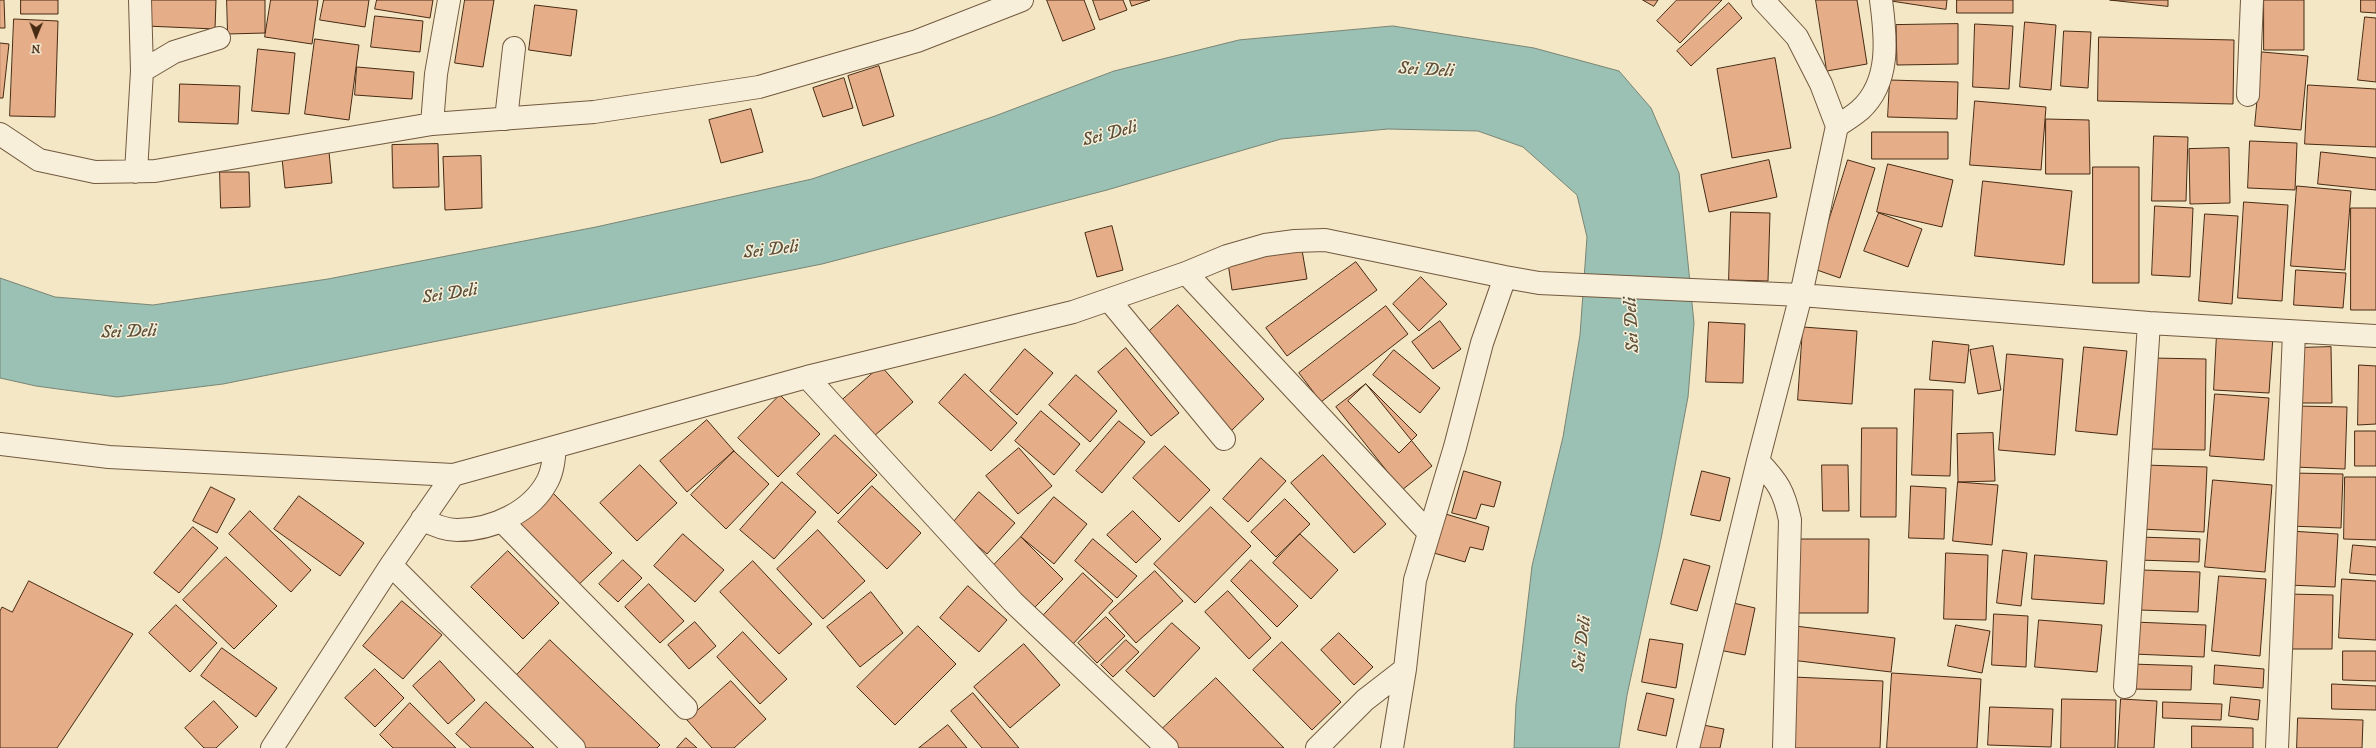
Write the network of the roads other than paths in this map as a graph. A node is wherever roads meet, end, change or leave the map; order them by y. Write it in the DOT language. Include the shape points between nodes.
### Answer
graph roads {
  1 [pos="140,0"];
  2 [pos="449,0"];
  3 [pos="1022,0"];
  4 [pos="1763,0"];
  5 [pos="1881,0"];
  6 [pos="2252,0"];
  7 [pos="219,38"];
  8 [pos="514,48"];
  9 [pos="142,71"];
  10 [pos="2248,95"];
  11 [pos="506,119"];
  12 [pos="432,124"];
  13 [pos="1837,126"];
  14 [pos="0,134"];
  15 [pos="136,172"];
  16 [pos="1186,273"];
  17 [pos="1505,278"];
  18 [pos="1801,295"];
  19 [pos="1109,300"];
  20 [pos="2149,323"];
  21 [pos="2294,332"];
  22 [pos="2376,336"];
  23 [pos="807,377"];
  24 [pos="1224,439"];
  25 [pos="0,444"];
  26 [pos="555,447"];
  27 [pos="1758,461"];
  28 [pos="452,475"];
  29 [pos="422,519"];
  30 [pos="502,521"];
  31 [pos="1429,533"];
  32 [pos="391,565"];
  33 [pos="1405,669"];
  34 [pos="2125,687"];
  35 [pos="686,708"];
  36 [pos="272,748"];
  37 [pos="574,748"];
  38 [pos="1167,748"];
  39 [pos="1317,748"];
  40 [pos="1392,748"];
  41 [pos="1688,748"];
  42 [pos="1784,748"];
  43 [pos="2277,748"];
  1 -- 9 [label="street"];
  2 -- 12 [label="street" via="436,74"];
  3 -- 11 [label="street" via="916,41 759,87 594,112"];
  4 -- 13 [label="street" via="1797,37 1821,84"];
  5 -- 13 [label="street" via="1886,55 1874,93 1860,110"];
  6 -- 10 [label="street"];
  7 -- 9 [label="street" via="174,52"];
  8 -- 11 [label="street"];
  9 -- 15 [label="street"];
  11 -- 12 [label="street"];
  12 -- 15 [label="street" via="155,171"];
  13 -- 18 [label="street"];
  14 -- 15 [label="street" via="40,160 95,172"];
  16 -- 17 [label="street" via="1227,256 1265,245 1325,240"];
  16 -- 19 [label="street"];
  16 -- 31 [label="street"];
  17 -- 18 [label="street" via="1539,283"];
  17 -- 31 [label="street" via="1482,343"];
  18 -- 20 [label="street"];
  18 -- 27 [label="street"];
  19 -- 23 [label="street" via="1073,312"];
  19 -- 24 [label="street"];
  20 -- 21 [label="street"];
  20 -- 34 [label="street"];
  21 -- 22 [label="street"];
  21 -- 43 [label="street"];
  23 -- 26 [label="street"];
  23 -- 38 [label="street" via="1014,602"];
  25 -- 28 [label="street" via="109,457"];
  26 -- 28 [label="street"];
  26 -- 30 [label="street" via="548,480 538,496"];
  27 -- 41 [label="street"];
  27 -- 42 [label="street" via="1776,479 1786,500 1790,520"];
  28 -- 29 [label="street"];
  29 -- 30 [label="street" via="437,526 457,530 480,528"];
  29 -- 32 [label="street"];
  30 -- 35 [label="street"];
  31 -- 33 [label="street" via="1416,580"];
  32 -- 36 [label="street"];
  32 -- 37 [label="street"];
  33 -- 39 [label="street" via="1365,700"];
  33 -- 40 [label="street"];
}
